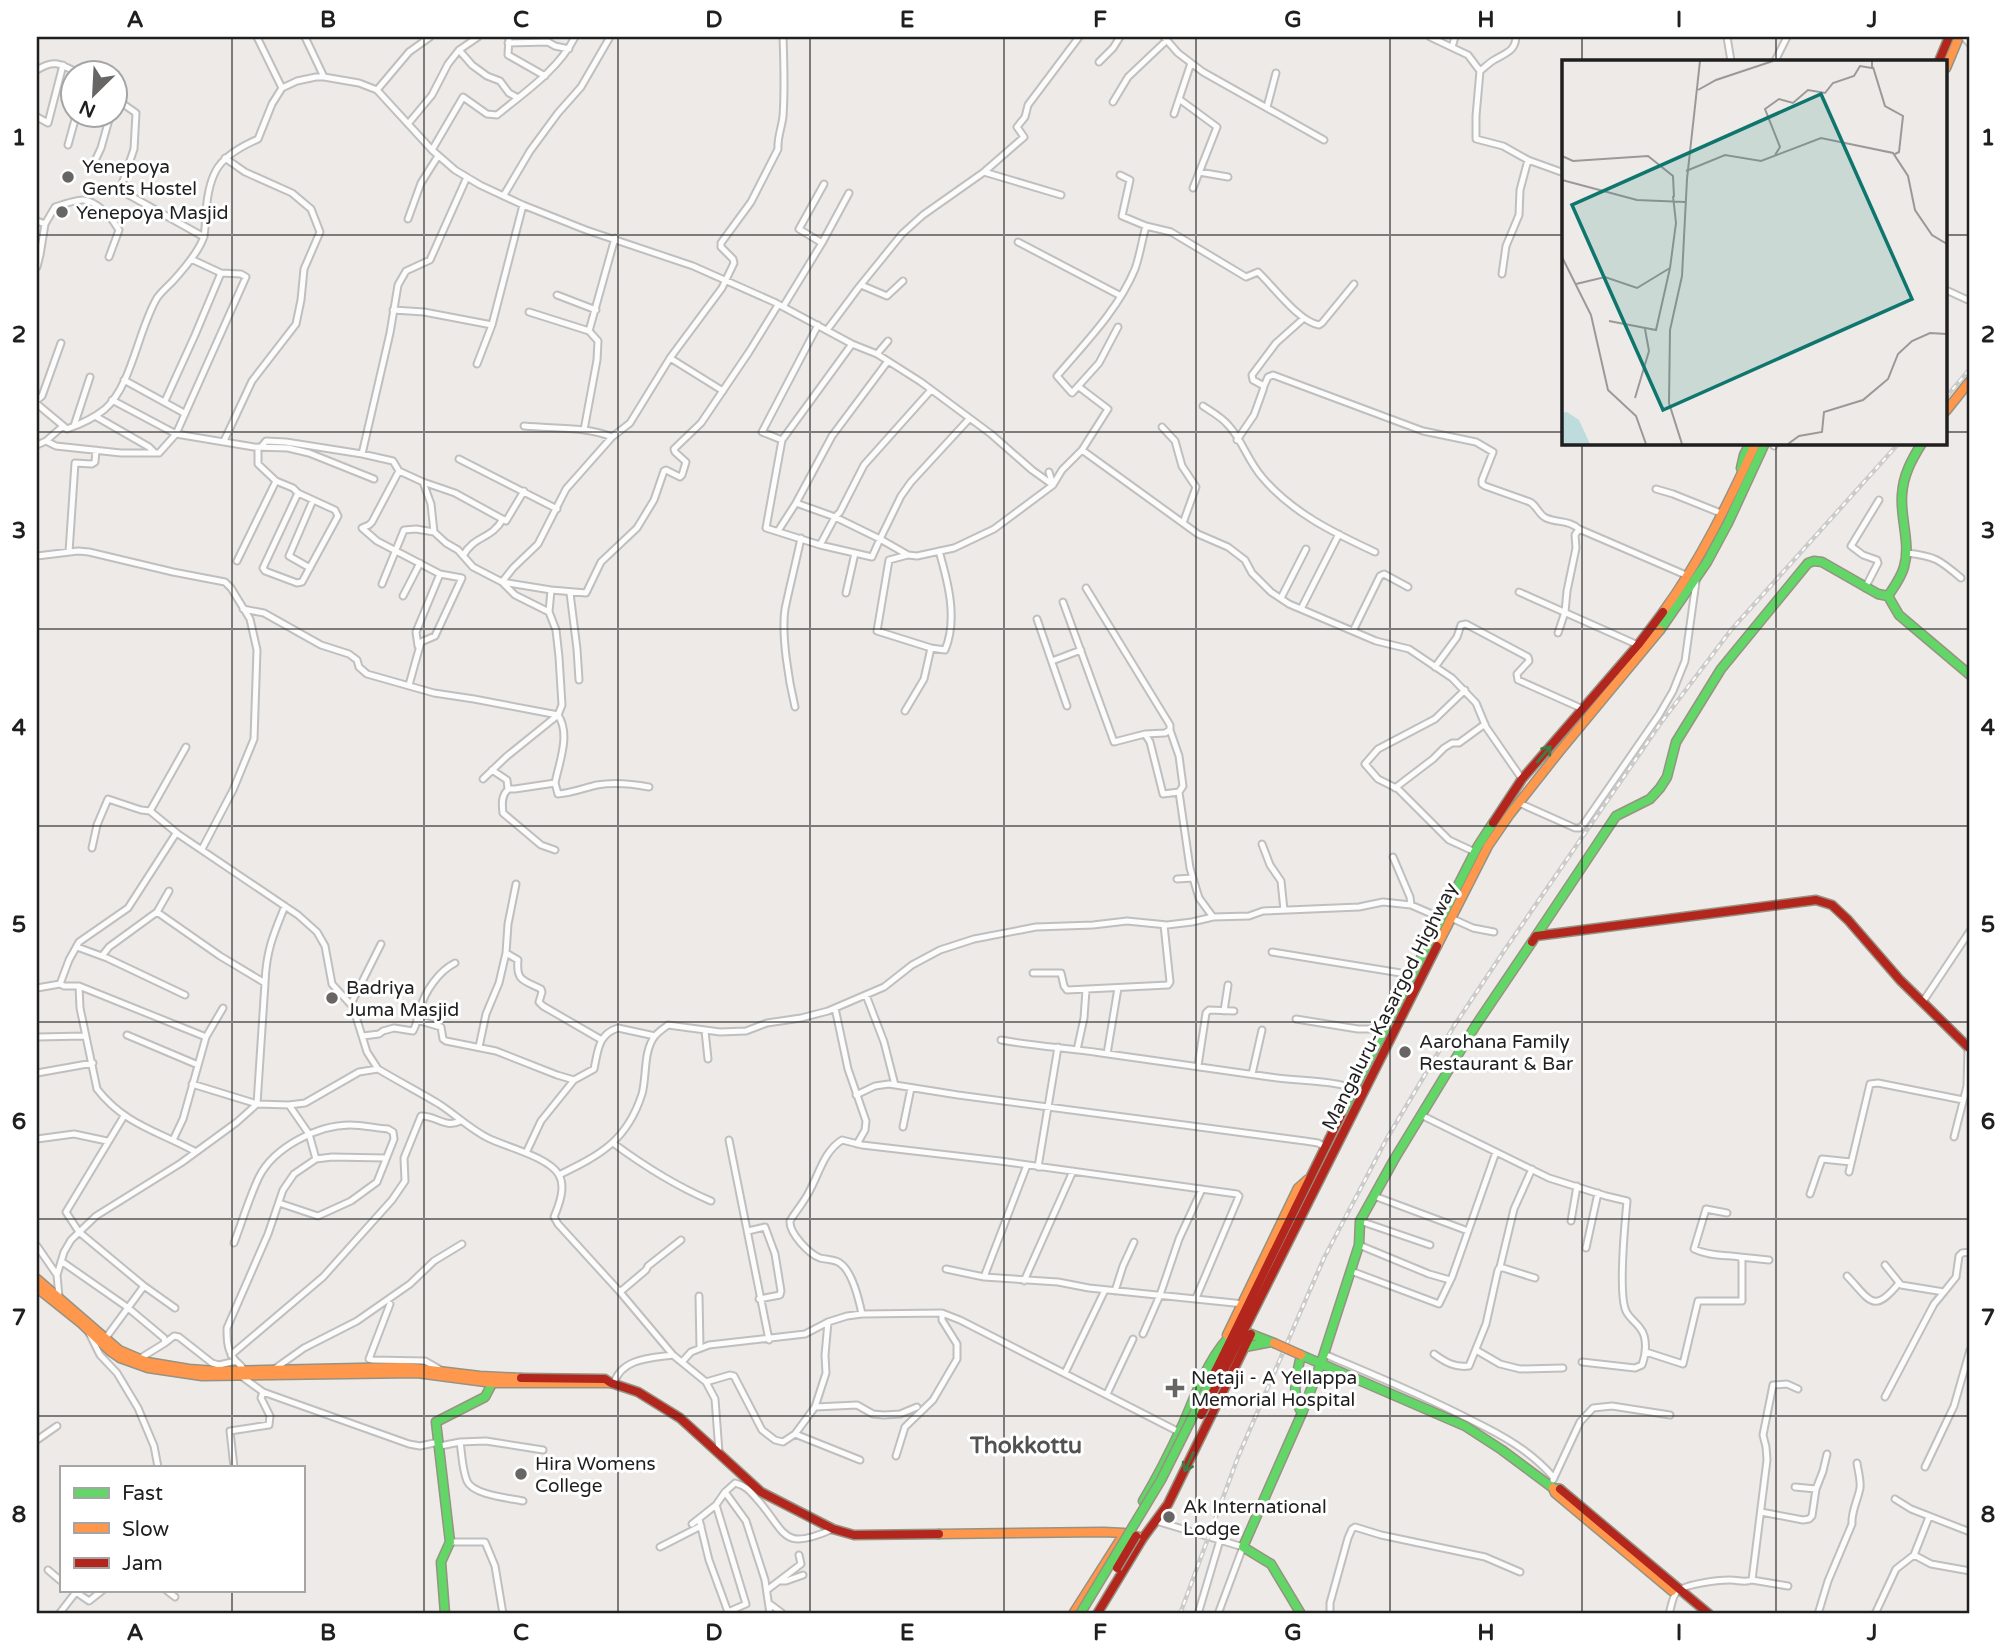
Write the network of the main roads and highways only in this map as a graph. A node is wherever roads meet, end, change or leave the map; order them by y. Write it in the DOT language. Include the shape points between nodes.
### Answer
graph roads {
  1 [pos="1949,37"];
  2 [pos="1961,37"];
  3 [pos="1939,60"];
  4 [pos="1948,64"];
  5 [pos="1970,381"];
  6 [pos="1948,408"];
  7 [pos="1750,444"];
  8 [pos="1756,444"];
  9 [pos="1765,444"];
  10 [pos="1921,444"];
  11 [pos="1738,481"];
  12 [pos="1693,578"];
  13 [pos="1888,596"];
  14 [pos="1970,675"];
  15 [pos="1536,936"];
  16 [pos="1969,1048"];
  17 [pos="1315,1179"];
  18 [pos="37,1279"];
  19 [pos="37,1288"];
  20 [pos="57,1300"];
  21 [pos="1244,1304"];
  22 [pos="75,1315"];
  23 [pos="1243,1332"];
  24 [pos="1227,1336"];
  25 [pos="1272,1343"];
  26 [pos="1245,1347"];
  27 [pos="1301,1355"];
  28 [pos="1321,1363"];
  29 [pos="242,1373"];
  30 [pos="261,1373"];
  31 [pos="494,1380"];
  32 [pos="1214,1382"];
  33 [pos="1302,1413"];
  34 [pos="1124,1533"];
  35 [pos="1143,1538"];
  36 [pos="1677,1591"];
  37 [pos="445,1614"];
  38 [pos="1073,1614"];
  39 [pos="1080,1614"];
  40 [pos="1087,1614"];
  41 [pos="1097,1614"];
  42 [pos="1301,1614"];
  43 [pos="1700,1614"];
  44 [pos="1709,1614"];
  1 -- 3 [label="main road"];
  2 -- 4 [label="main road"];
  5 -- 6 [label="main road"];
  7 -- 11 [label="main road"];
  8 -- 11 [label="main road, Mangaluru-Kasargod Highway"];
  9 -- 12 [label="main road, Mangaluru-Kasargod Highway" via="1727,524"];
  10 -- 13 [label="main road" via="1907,467 1901,495 1905,565"];
  11 -- 12 [label="main road, Mangaluru-Kasargod Highway"];
  12 -- 17 [label="main road, Mangaluru-Kasargod Highway" via="1660,631 1518,802 1488,846"];
  17 -- 12 [label="main road, Mangaluru-Kasargod Highway, one-way" via="1325,1147 1491,824 1522,779"];
  13 -- 14 [label="main road" via="1899,615"];
  13 -- 15 [label="main road" via="1822,562 1804,567 1721,669 1676,742 1660,788 1650,799 1616,816"];
  15 -- 16 [label="main road" via="1816,900 1832,905 1848,920"];
  15 -- 28 [label="main road" via="1476,1025 1360,1221 1359,1245"];
  17 -- 21 [label="main road, Mangaluru-Kasargod Highway"];
  17 -- 23 [label="main road, Mangaluru-Kasargod Highway"];
  18 -- 20 [label="main road"];
  19 -- 20 [label="main road"];
  20 -- 22 [label="main road"];
  21 -- 23 [label="main road, Mangaluru-Kasargod Highway"];
  21 -- 24 [label="main road"];
  22 -- 29 [label="main road" via="119,1350 139,1359"];
  22 -- 29 [label="main road" via="110,1351 134,1364 186,1375"];
  23 -- 24 [label="main road"];
  23 -- 25 [label="main road"];
  23 -- 26 [label="main road"];
  23 -- 32 [label="main road, Mangaluru-Kasargod Highway"];
  24 -- 34 [label="main road"];
  25 -- 26 [label="main road"];
  25 -- 27 [label="main road, bridge"];
  26 -- 35 [label="main road, one-way" via="1179,1482"];
  27 -- 28 [label="main road"];
  27 -- 33 [label="main road" via="1293,1391"];
  28 -- 33 [label="main road"];
  28 -- 36 [label="main road" via="1465,1426 1559,1488"];
  29 -- 30 [label="main road"];
  30 -- 31 [label="main road" via="417,1373"];
  30 -- 31 [label="main road" via="381,1367 439,1369"];
  31 -- 34 [label="main road" via="584,1377 638,1391 680,1418 747,1484 833,1529 861,1535"];
  31 -- 37 [label="main road" via="485,1397 436,1422 450,1542 441,1562"];
  32 -- 39 [label="main road, Mangaluru-Kasargod Highway, bridge"];
  32 -- 40 [label="main road, Mangaluru-Kasargod Highway, bridge" via="1167,1483"];
  33 -- 42 [label="main road" via="1243,1547 1271,1564"];
  34 -- 35 [label="main road"];
  34 -- 38 [label="main road"];
  35 -- 41 [label="main road"];
  36 -- 43 [label="main road"];
  36 -- 44 [label="main road"];
}
